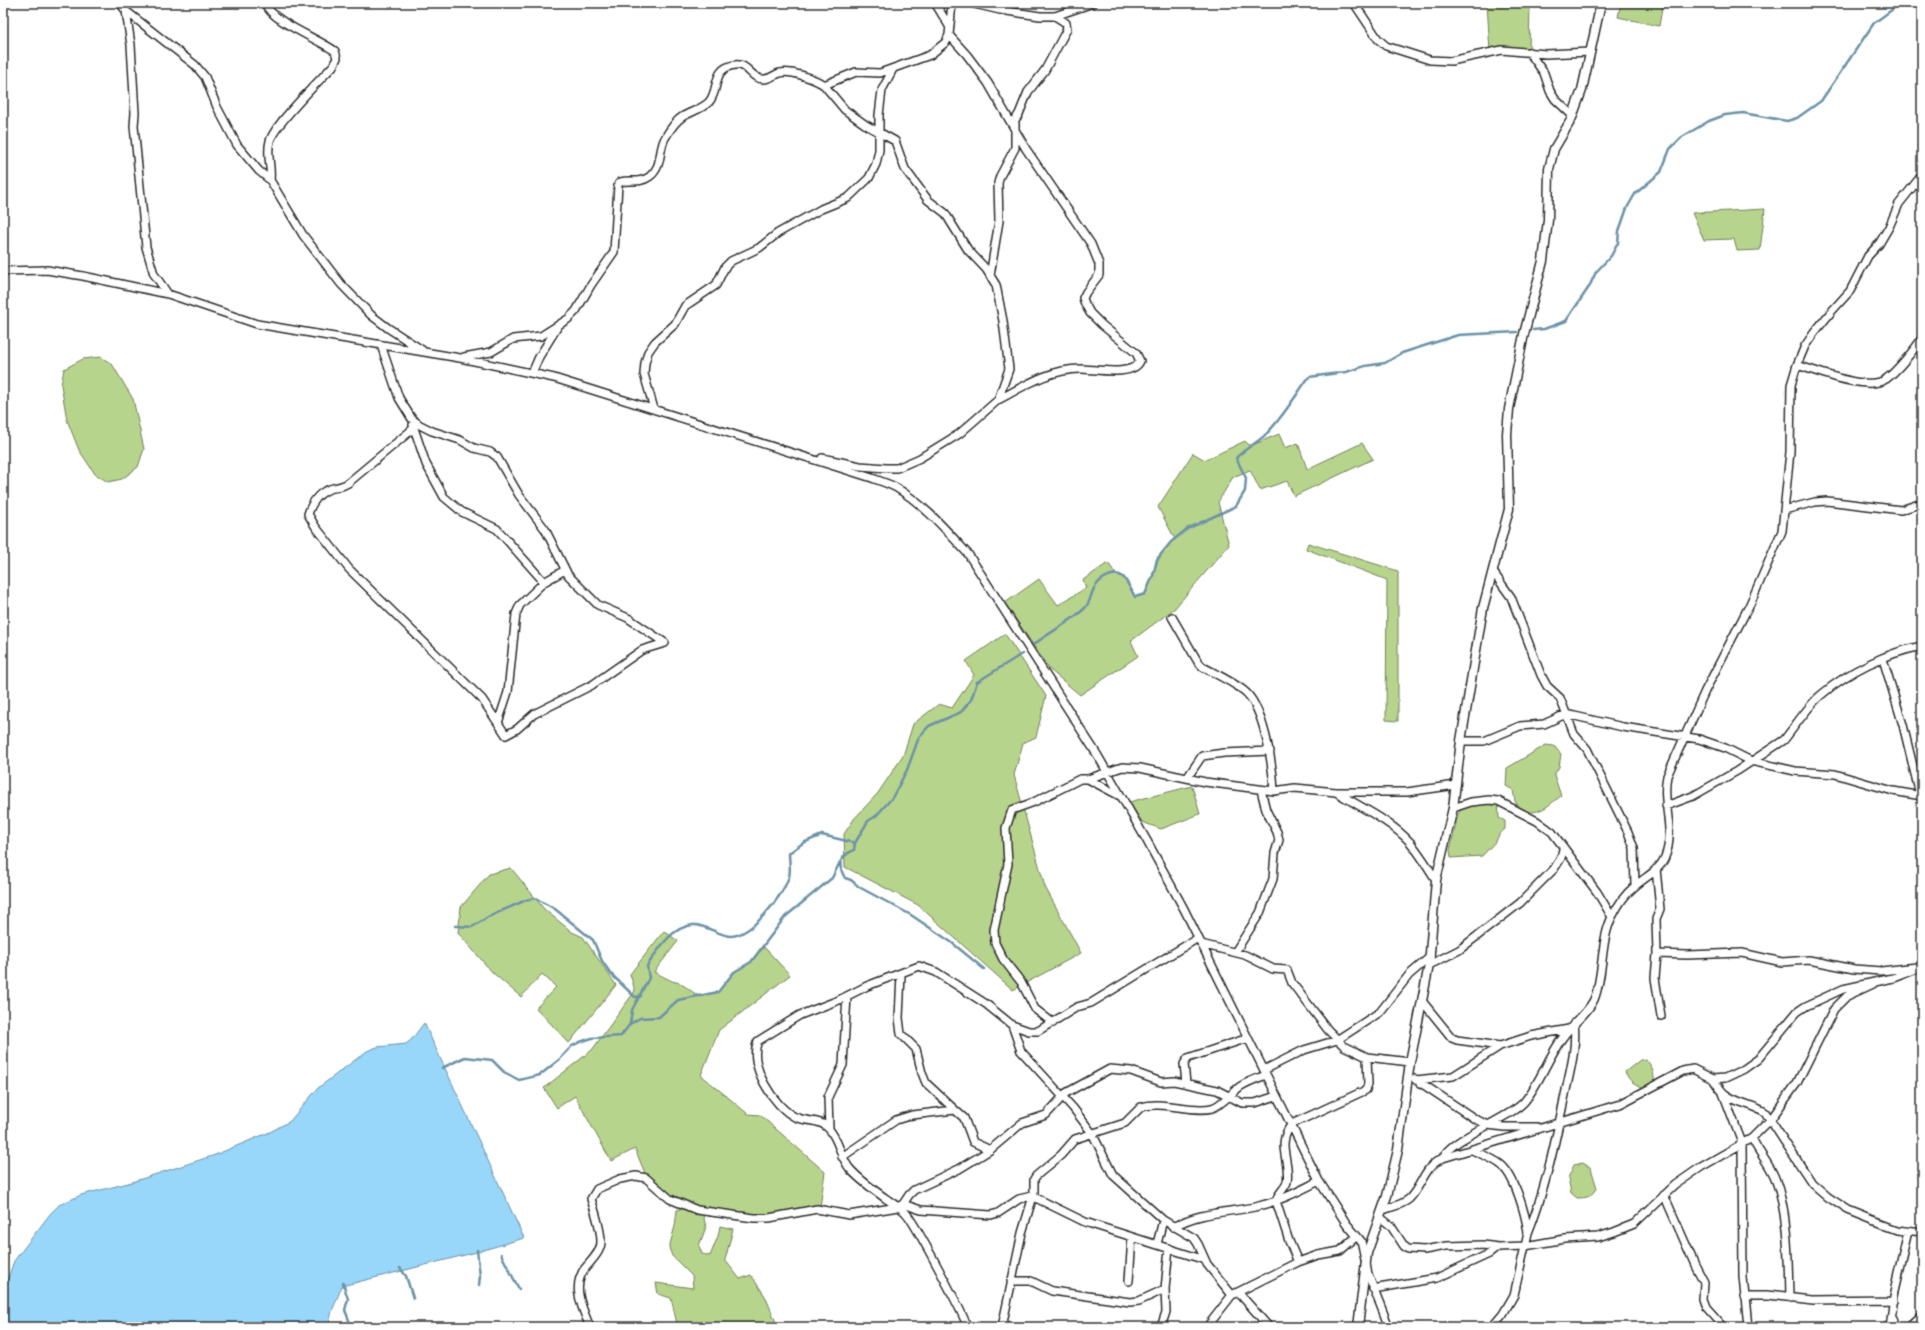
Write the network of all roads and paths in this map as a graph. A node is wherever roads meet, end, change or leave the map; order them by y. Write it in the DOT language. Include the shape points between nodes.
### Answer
graph roads {
  1 [pos="120,3"];
  2 [pos="265,3"];
  3 [pos="936,3"];
  4 [pos="952,3"];
  5 [pos="970,3"];
  6 [pos="1093,3"];
  7 [pos="1354,3"];
  8 [pos="1601,3"];
  9 [pos="126,11"];
  10 [pos="1055,16"];
  11 [pos="949,26"];
  12 [pos="949,34"];
  13 [pos="1529,52"];
  14 [pos="1590,52"];
  15 [pos="893,69"];
  16 [pos="824,85"];
  17 [pos="1573,116"];
  18 [pos="878,132"];
  19 [pos="1016,132"];
  20 [pos="1922,175"];
  21 [pos="270,180"];
  22 [pos="3,271"];
  23 [pos="990,276"];
  24 [pos="168,294"];
  25 [pos="561,323"];
  26 [pos="1922,338"];
  27 [pos="381,345"];
  28 [pos="426,352"];
  29 [pos="460,358"];
  30 [pos="1797,365"];
  31 [pos="532,373"];
  32 [pos="998,400"];
  33 [pos="654,409"];
  34 [pos="412,419"];
  35 [pos="414,428"];
  36 [pos="807,457"];
  37 [pos="1922,503"];
  38 [pos="1784,510"];
  39 [pos="565,570"];
  40 [pos="1493,572"];
  41 [pos="544,582"];
  42 [pos="1172,617"];
  43 [pos="1922,646"];
  44 [pos="1883,659"];
  45 [pos="1566,714"];
  46 [pos="498,724"];
  47 [pos="1683,737"];
  48 [pos="1461,741"];
  49 [pos="1270,751"];
  50 [pos="1751,761"];
  51 [pos="1108,773"];
  52 [pos="1187,778"];
  53 [pos="1088,780"];
  54 [pos="1456,785"];
  55 [pos="1260,790"];
  56 [pos="1274,791"];
  57 [pos="1336,792"];
  58 [pos="1120,796"];
  59 [pos="1921,796"];
  60 [pos="1666,806"];
  61 [pos="1453,808"];
  62 [pos="1563,849"];
  63 [pos="1656,869"];
  64 [pos="1436,880"];
  65 [pos="1635,886"];
  66 [pos="1612,917"];
  67 [pos="1200,941"];
  68 [pos="1235,952"];
  69 [pos="1656,954"];
  70 [pos="1429,961"];
  71 [pos="1922,967"];
  72 [pos="901,974"];
  73 [pos="1873,984"];
  74 [pos="847,996"];
  75 [pos="1422,1001"];
  76 [pos="1661,1016"];
  77 [pos="1053,1023"];
  78 [pos="1012,1024"];
  79 [pos="1572,1026"];
  80 [pos="1248,1038"];
  81 [pos="1337,1040"];
  82 [pos="1500,1046"];
  83 [pos="1367,1057"];
  84 [pos="1410,1062"];
  85 [pos="1265,1073"];
  86 [pos="1408,1076"];
  87 [pos="1713,1078"];
  88 [pos="1416,1080"];
  89 [pos="1186,1083"];
  90 [pos="1723,1093"];
  91 [pos="1228,1095"];
  92 [pos="1062,1096"];
  93 [pos="1276,1096"];
  94 [pos="955,1110"];
  95 [pos="1771,1119"];
  96 [pos="1560,1121"];
  97 [pos="1292,1124"];
  98 [pos="1488,1124"];
  99 [pos="1545,1127"];
  100 [pos="829,1128"];
  101 [pos="1092,1133"];
  102 [pos="1752,1138"];
  103 [pos="1742,1143"];
  104 [pos="990,1150"];
  105 [pos="1472,1150"];
  106 [pos="842,1157"];
  107 [pos="1443,1158"];
  108 [pos="1318,1181"];
  109 [pos="1664,1195"];
  110 [pos="1032,1196"];
  111 [pos="1276,1201"];
  112 [pos="901,1205"];
  113 [pos="1381,1213"];
  114 [pos="1163,1220"];
  115 [pos="1173,1227"];
  116 [pos="1908,1231"];
  117 [pos="1922,1232"];
  118 [pos="1528,1233"];
  119 [pos="1357,1236"];
  120 [pos="1132,1237"];
  121 [pos="1156,1244"];
  122 [pos="1525,1246"];
  123 [pos="1498,1247"];
  124 [pos="1170,1248"];
  125 [pos="1205,1260"];
  126 [pos="1298,1262"];
  127 [pos="1365,1264"];
  128 [pos="1011,1281"];
  129 [pos="1128,1281"];
  130 [pos="1165,1289"];
  131 [pos="1372,1289"];
  132 [pos="1235,1294"];
  133 [pos="1744,1296"];
  134 [pos="1789,1299"];
  135 [pos="1893,1300"];
  136 [pos="1891,1316"];
  137 [pos="1922,1316"];
  138 [pos="590,1327"];
  139 [pos="967,1327"];
  140 [pos="1002,1327"];
  141 [pos="1162,1327"];
  142 [pos="1207,1327"];
  143 [pos="1269,1327"];
  144 [pos="1358,1327"];
  145 [pos="1389,1327"];
  146 [pos="1492,1327"];
  147 [pos="1724,1327"];
  148 [pos="1748,1327"];
  149 [pos="1889,1327"];
  150 [pos="1896,1327"];
  151 [pos="1910,1327"];
  1 -- 9 [label="street"];
  2 -- 21 [label="street" via="266,7 288,25 326,44 337,53 333,66 272,133 268,148"];
  3 -- 11 [label="street"];
  4 -- 11 [label="street"];
  5 -- 10 [label="street" via="1040,16"];
  6 -- 10 [label="street"];
  7 -- 13 [label="street" via="1378,39 1386,46 1430,60 1447,62 1502,50"];
  8 -- 14 [label="street"];
  9 -- 21 [label="street" via="195,65 205,77 237,145"];
  9 -- 24 [label="street" via="131,45 134,126 146,247 154,274"];
  10 -- 19 [label="street" via="1066,23 1068,29 1045,70 1028,92 1015,120"];
  11 -- 12 [label="street"];
  12 -- 15 [label="street" via="946,42 930,54"];
  12 -- 19 [label="street" via="988,83"];
  13 -- 14 [label="street"];
  13 -- 17 [label="street" via="1544,73 1555,99"];
  14 -- 17 [label="street" via="1582,90"];
  15 -- 16 [label="street" via="876,74 850,73"];
  15 -- 18 [label="street" via="882,90"];
  16 -- 18 [label="street" via="845,110"];
  16 -- 25 [label="street" via="788,72 765,80 740,65 723,70 717,76 709,102 682,117 668,134 663,143 660,162 653,173 640,181 620,182 614,252 576,311"];
  17 -- 40 [label="street" via="1554,149 1549,169 1548,220 1543,261 1524,334 1509,409 1509,509"];
  18 -- 23 [label="street" via="894,141 905,169 928,200 945,213 968,250"];
  18 -- 33 [label="street" via="879,150 873,170 853,194 843,201 821,209 778,233 759,248 731,261 716,285 685,306 675,324 655,342 647,358 644,374"];
  19 -- 23 [label="street" via="1014,148 998,184 999,221"];
  19 -- 32 [label="street" via="1096,254 1099,275 1083,298 1085,304 1102,325 1136,353 1140,361 1131,368 1111,372 1081,369 1043,376"];
  20 -- 30 [label="street" via="1899,204 1889,227 1868,256 1850,291 1805,346"];
  21 -- 28 [label="street" via="303,235 355,299 388,328"];
  22 -- 24 [label="street" via="47,270"];
  23 -- 32 [label="street" via="996,285 1000,300 1010,365"];
  24 -- 27 [label="street" via="256,324"];
  25 -- 29 [label="street" via="541,336 513,339 491,352"];
  25 -- 31 [label="street" via="539,356"];
  26 -- 30 [label="street" via="1886,380 1876,383 1855,382"];
  27 -- 28 [label="street"];
  27 -- 34 [label="street" via="399,398"];
  28 -- 29 [label="street"];
  29 -- 31 [label="street"];
  30 -- 38 [label="street" via="1791,385 1790,452"];
  31 -- 33 [label="street"];
  32 -- 36 [label="street" via="959,434 920,458 897,468 871,468"];
  33 -- 36 [label="street"];
  34 -- 35 [label="street"];
  34 -- 39 [label="street" via="432,431 490,452 497,457 519,495 545,530"];
  35 -- 41 [label="street" via="426,464 444,497 462,512 497,529"];
  35 -- 46 [label="street" via="344,486 326,490 312,505 308,514 349,569 482,699"];
  36 -- 51 [label="street" via="894,487 942,526 968,554"];
  37 -- 38 [label="street" via="1901,510 1827,501"];
  38 -- 47 [label="street" via="1782,532 1750,604"];
  39 -- 41 [label="street"];
  39 -- 46 [label="street" via="598,606 628,618 664,643 642,650 592,685 534,714 506,735"];
  40 -- 45 [label="street" via="1511,597 1541,675 1547,686 1560,698"];
  40 -- 48 [label="street" via="1483,608"];
  41 -- 46 [label="street" via="520,605 516,614 508,692"];
  42 -- 49 [label="street" via="1198,662 1243,689 1248,695 1257,712"];
  43 -- 44 [label="street"];
  44 -- 50 [label="street" via="1846,676 1820,696 1784,740"];
  44 -- 59 [label="street" via="1905,730"];
  45 -- 47 [label="street" via="1616,726"];
  45 -- 48 [label="street" via="1544,724 1520,726 1484,741"];
  45 -- 65 [label="street" via="1574,734 1587,749 1628,832 1634,848"];
  47 -- 50 [label="street" via="1725,748"];
  47 -- 60 [label="street" via="1667,776"];
  48 -- 54 [label="street"];
  49 -- 52 [label="street" via="1202,756"];
  49 -- 56 [label="street"];
  50 -- 59 [label="street" via="1795,771 1835,774 1892,791"];
  50 -- 60 [label="street" via="1693,796"];
  51 -- 52 [label="street" via="1122,767 1140,768"];
  51 -- 53 [label="street"];
  51 -- 58 [label="street"];
  52 -- 55 [label="street"];
  53 -- 58 [label="street"];
  53 -- 77 [label="street" via="1080,779 1016,808 1010,814 1007,825 1008,864 994,930 995,942 1003,959 1021,982 1036,1009"];
  54 -- 57 [label="street" via="1407,792"];
  54 -- 61 [label="street"];
  55 -- 56 [label="street"];
  55 -- 68 [label="street" via="1279,840 1272,879 1260,913"];
  56 -- 57 [label="street" via="1294,788"];
  57 -- 64 [label="street" via="1397,830 1420,855"];
  58 -- 67 [label="street" via="1177,895"];
  60 -- 63 [label="street" via="1670,826 1669,845 1665,858"];
  61 -- 62 [label="street" via="1471,802 1498,801 1537,821 1552,832"];
  61 -- 64 [label="street"];
  62 -- 66 [label="street" via="1597,892"];
  62 -- 70 [label="street" via="1554,869 1520,903 1459,950"];
  63 -- 65 [label="street"];
  63 -- 69 [label="street" via="1660,909 1656,919"];
  64 -- 70 [label="street"];
  65 -- 66 [label="street" via="1623,898"];
  66 -- 79 [label="street" via="1602,954 1595,999"];
  67 -- 68 [label="street"];
  67 -- 77 [label="street" via="1091,1003 1077,1007"];
  67 -- 80 [label="street"];
  68 -- 81 [label="street" via="1273,969 1288,971 1292,983"];
  69 -- 71 [label="street" via="1742,953 1782,962 1809,960 1854,969 1881,971"];
  69 -- 76 [label="street" via="1655,978"];
  70 -- 75 [label="street"];
  70 -- 81 [label="street" via="1409,976 1384,1009"];
  71 -- 73 [label="street"];
  72 -- 74 [label="street"];
  72 -- 78 [label="street" via="919,966 926,967 986,1004"];
  72 -- 94 [label="street" via="901,1034 916,1049 926,1083"];
  73 -- 87 [label="street" via="1843,989 1806,1006 1789,1020 1758,1059 1725,1078"];
  73 -- 95 [label="street" via="1847,996 1834,1009 1808,1064"];
  74 -- 100 [label="street" via="843,1065 828,1096"];
  74 -- 100 [label="street" via="800,1015 765,1035 756,1046 760,1071 773,1099 796,1117 821,1123"];
  75 -- 82 [label="street" via="1452,1038"];
  75 -- 84 [label="street"];
  77 -- 78 [label="street" via="1033,1032"];
  78 -- 92 [label="street" via="1022,1051"];
  79 -- 82 [label="street"];
  79 -- 96 [label="street" via="1573,1059"];
  79 -- 98 [label="street" via="1562,1038 1524,1102 1513,1112"];
  80 -- 85 [label="street"];
  80 -- 89 [label="street" via="1188,1058 1184,1064"];
  81 -- 83 [label="street" via="1349,1050"];
  81 -- 85 [label="street" via="1304,1050"];
  82 -- 88 [label="street" via="1453,1076"];
  83 -- 84 [label="street"];
  83 -- 97 [label="street" via="1366,1090"];
  84 -- 86 [label="street"];
  85 -- 91 [label="street"];
  85 -- 93 [label="street"];
  86 -- 88 [label="street"];
  86 -- 113 [label="street" via="1398,1150"];
  87 -- 90 [label="street"];
  87 -- 96 [label="street" via="1693,1069 1683,1071 1620,1104"];
  88 -- 98 [label="street" via="1475,1119"];
  89 -- 91 [label="street"];
  89 -- 92 [label="street" via="1161,1082 1131,1071 1110,1069"];
  90 -- 95 [label="street" via="1755,1106"];
  90 -- 103 [label="street"];
  91 -- 93 [label="street" via="1237,1102 1248,1104"];
  91 -- 101 [label="street" via="1218,1105 1208,1108 1144,1106 1125,1123"];
  92 -- 101 [label="street"];
  92 -- 104 [label="street" via="1046,1115 1022,1123"];
  93 -- 97 [label="street"];
  94 -- 104 [label="street" via="964,1118 973,1142"];
  94 -- 106 [label="street" via="912,1115 896,1120"];
  95 -- 102 [label="street"];
  95 -- 116 [label="street" via="1817,1188 1848,1210"];
  96 -- 99 [label="street"];
  96 -- 118 [label="street" via="1547,1176"];
  97 -- 108 [label="street"];
  97 -- 111 [label="street" via="1283,1143 1287,1182"];
  98 -- 99 [label="street" via="1504,1127"];
  98 -- 107 [label="street" via="1465,1138"];
  99 -- 105 [label="street"];
  100 -- 106 [label="street"];
  101 -- 110 [label="street" via="1075,1139 1036,1176"];
  101 -- 114 [label="street" via="1113,1175"];
  102 -- 103 [label="street"];
  102 -- 134 [label="street" via="1772,1170 1780,1194 1787,1236"];
  103 -- 109 [label="street" via="1684,1179"];
  103 -- 133 [label="street"];
  104 -- 112 [label="street" via="959,1169 914,1190"];
  105 -- 107 [label="street"];
  105 -- 118 [label="street" via="1502,1165 1512,1181 1524,1212"];
  106 -- 112 [label="street" via="859,1177 877,1192"];
  107 -- 113 [label="street" via="1429,1167 1410,1198"];
  108 -- 111 [label="street"];
  108 -- 119 [label="street"];
  109 -- 122 [label="street" via="1634,1224 1614,1232 1598,1237 1565,1238"];
  109 -- 147 [label="street" via="1704,1282 1703,1299 1706,1306"];
  110 -- 112 [label="street" via="1018,1199 991,1215 930,1211"];
  110 -- 120 [label="street" via="1085,1222"];
  110 -- 128 [label="street"];
  111 -- 115 [label="street" via="1242,1209 1212,1212"];
  111 -- 126 [label="street"];
  112 -- 138 [label="street" via="848,1215 817,1209 769,1218 754,1218 697,1210 670,1199 646,1178 620,1179 597,1189 591,1199 601,1242 593,1260 585,1267 578,1287"];
  112 -- 139 [label="street" via="912,1221"];
  113 -- 123 [label="street" via="1408,1248 1424,1250 1450,1246"];
  113 -- 127 [label="street"];
  114 -- 115 [label="street"];
  114 -- 121 [label="street"];
  115 -- 125 [label="street" via="1194,1238"];
  116 -- 117 [label="street"];
  116 -- 135 [label="street"];
  118 -- 122 [label="street"];
  119 -- 126 [label="street" via="1340,1251"];
  119 -- 127 [label="street" via="1362,1244"];
  120 -- 121 [label="street"];
  120 -- 129 [label="street"];
  121 -- 124 [label="street"];
  122 -- 123 [label="street"];
  122 -- 146 [label="street" via="1514,1295"];
  123 -- 131 [label="street" via="1489,1254 1437,1278"];
  124 -- 125 [label="street"];
  124 -- 130 [label="street"];
  125 -- 132 [label="street"];
  126 -- 132 [label="street"];
  127 -- 131 [label="street"];
  127 -- 144 [label="street"];
  128 -- 130 [label="street" via="1031,1281 1052,1290 1130,1302 1139,1301"];
  128 -- 140 [label="street"];
  130 -- 141 [label="street" via="1166,1312"];
  131 -- 145 [label="street"];
  132 -- 142 [label="street"];
  132 -- 143 [label="street"];
  133 -- 134 [label="street"];
  133 -- 148 [label="street"];
  134 -- 135 [label="street" via="1813,1302"];
  135 -- 136 [label="street"];
  136 -- 149 [label="street"];
  136 -- 150 [label="street"];
  137 -- 151 [label="street"];
}
